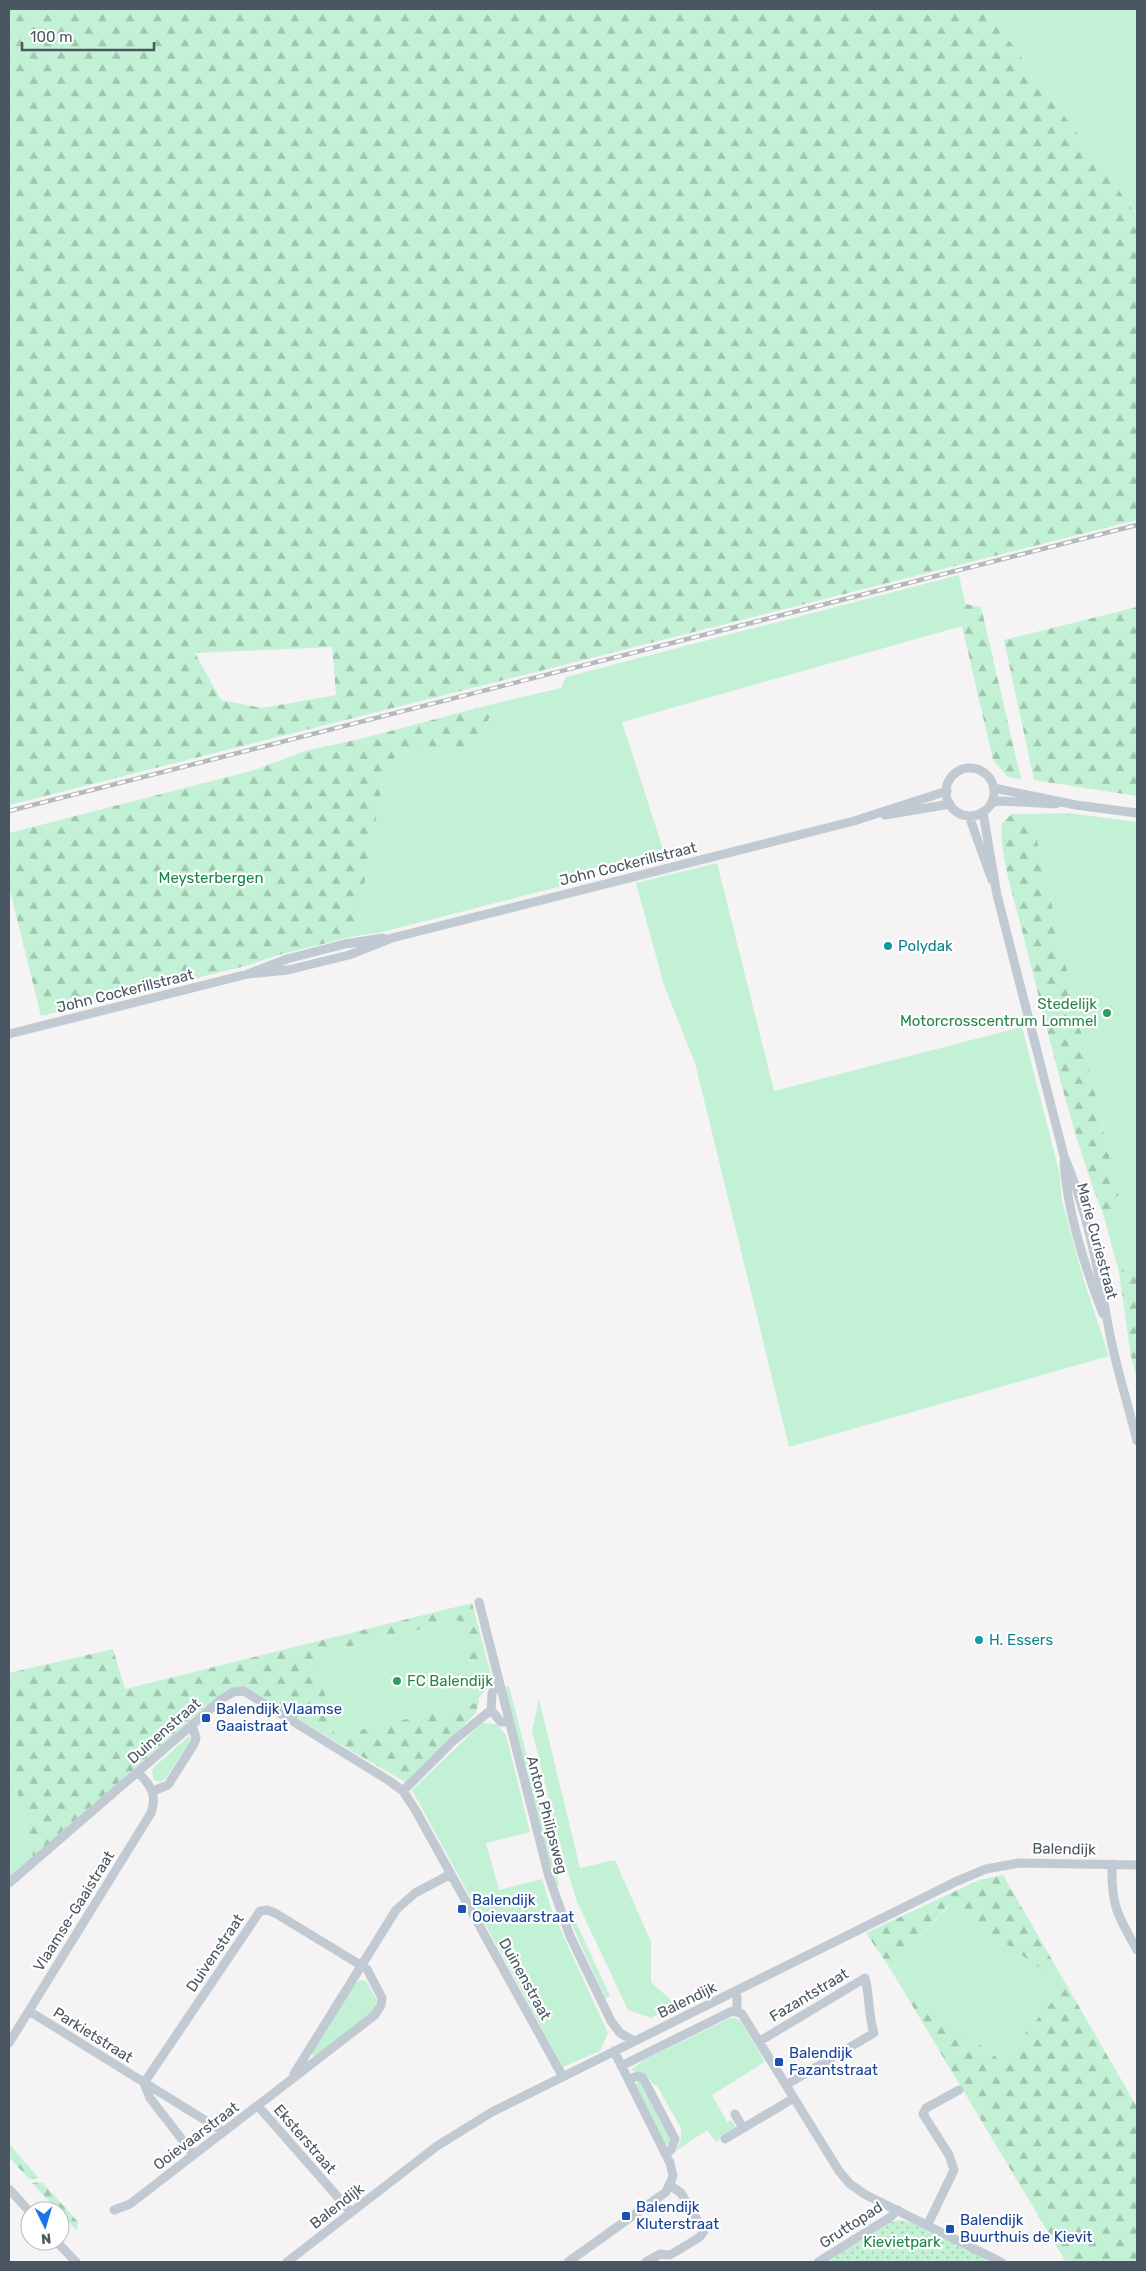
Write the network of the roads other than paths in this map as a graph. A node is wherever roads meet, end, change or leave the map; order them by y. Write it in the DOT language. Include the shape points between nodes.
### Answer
graph roads {
  1 [pos="994,788"];
  2 [pos="947,791"];
  3 [pos="992,803"];
  4 [pos="950,804"];
  5 [pos="1076,805"];
  6 [pos="983,812"];
  7 [pos="1137,813"];
  8 [pos="872,816"];
  9 [pos="970,816"];
  10 [pos="998,894"];
  11 [pos="9,1034"];
  12 [pos="1137,1441"];
  13 [pos="479,1602"];
  14 [pos="499,1682"];
  15 [pos="491,1710"];
  16 [pos="508,1722"];
  17 [pos="192,1725"];
  18 [pos="138,1772"];
  19 [pos="153,1791"];
  20 [pos="403,1791"];
  21 [pos="1112,1864"];
  22 [pos="1137,1865"];
  23 [pos="451,1874"];
  24 [pos="9,1883"];
  25 [pos="1137,1950"];
  26 [pos="361,1966"];
  27 [pos="734,1992"];
  28 [pos="29,2011"];
  29 [pos="737,2012"];
  30 [pos="634,2041"];
  31 [pos="760,2041"];
  32 [pos="9,2043"];
  33 [pos="614,2052"];
  34 [pos="622,2066"];
  35 [pos="563,2077"];
  36 [pos="291,2079"];
  37 [pos="628,2079"];
  38 [pos="144,2082"];
  39 [pos="786,2085"];
  40 [pos="959,2090"];
  41 [pos="794,2098"];
  42 [pos="258,2106"];
  43 [pos="735,2114"];
  44 [pos="743,2128"];
  45 [pos="224,2132"];
  46 [pos="725,2139"];
  47 [pos="665,2154"];
  48 [pos="194,2155"];
  49 [pos="670,2186"];
  50 [pos="9,2189"];
  51 [pos="20,2201"];
  52 [pos="114,2210"];
  53 [pos="898,2210"];
  54 [pos="351,2212"];
  55 [pos="928,2224"];
  56 [pos="66,2251"];
  57 [pos="997,2261"];
  58 [pos="76,2262"];
  59 [pos="287,2262"];
  60 [pos="568,2262"];
  61 [pos="646,2262"];
  62 [pos="818,2262"];
  1 -- 2 [label="street" via="987,775 973,768 958,772 948,783"];
  1 -- 3 [label="street"];
  1 -- 5 [label="street"];
  2 -- 4 [label="street"];
  2 -- 8 [label="street, John Cockerillstraat"];
  3 -- 5 [label="street"];
  3 -- 6 [label="street"];
  4 -- 8 [label="street, John Cockerillstraat"];
  4 -- 9 [label="street"];
  5 -- 7 [label="street"];
  6 -- 9 [label="street"];
  6 -- 10 [label="street"];
  8 -- 11 [label="street, John Cockerillstraat" via="392,938 349,955 288,970 248,974"];
  9 -- 10 [label="street"];
  10 -- 12 [label="street, Marie Curiestraat" via="1064,1156 1081,1202"];
  13 -- 14 [label="street, Anton Philipsweg"];
  14 -- 15 [label="street" via="492,1693"];
  14 -- 16 [label="street, Anton Philipsweg"];
  15 -- 16 [label="street" via="501,1722"];
  15 -- 20 [label="street"];
  16 -- 30 [label="street, Anton Philipsweg" via="540,1846 567,1929 611,2021 620,2033"];
  17 -- 18 [label="street, Duinenstraat"];
  17 -- 19 [label="street" via="196,1738 194,1744 168,1785"];
  17 -- 20 [label="street, Duinenstraat" via="233,1692 244,1691"];
  18 -- 19 [label="street"];
  18 -- 24 [label="street, Duinenstraat"];
  19 -- 28 [label="street, Vlaamse-Gaaistraat" via="155,1800 151,1813"];
  20 -- 23 [label="street, Duinenstraat"];
  21 -- 22 [label="street, Balendijk"];
  21 -- 25 [label="street" via="1116,1910"];
  21 -- 27 [label="street, Balendijk" via="1035,1862 986,1869"];
  23 -- 26 [label="street, Ooievaarstraat" via="403,1903"];
  23 -- 35 [label="street, Duinenstraat"];
  26 -- 36 [label="street, Ooievaarstraat"];
  26 -- 36 [label="street, Ooievaarstraat" via="380,1992 379,2010"];
  26 -- 38 [label="street, Duivenstraat" via="275,1913 260,1911"];
  27 -- 29 [label="street"];
  27 -- 30 [label="street, Balendijk"];
  28 -- 32 [label="street, Vlaamse-Gaaistraat"];
  28 -- 38 [label="street, Parkietstraat"];
  29 -- 31 [label="street" via="746,2019"];
  29 -- 34 [label="street" via="728,2013"];
  30 -- 33 [label="street, Balendijk"];
  31 -- 39 [label="street"];
  31 -- 39 [label="street, Fazantstraat" via="865,1978 874,2033"];
  33 -- 34 [label="street"];
  33 -- 35 [label="street, Balendijk"];
  34 -- 37 [label="street"];
  35 -- 54 [label="street, Balendijk" via="454,2134"];
  36 -- 42 [label="street, Ooievaarstraat"];
  37 -- 47 [label="street"];
  37 -- 47 [label="street" via="644,2078 675,2139"];
  38 -- 45 [label="street, Parkietstraat"];
  38 -- 48 [label="street" via="150,2098"];
  39 -- 41 [label="street"];
  40 -- 55 [label="street" via="926,2108 923,2114 949,2155 954,2170"];
  41 -- 44 [label="street"];
  41 -- 53 [label="street" via="843,2177 858,2190"];
  42 -- 45 [label="street, Ooievaarstraat"];
  42 -- 54 [label="street, Eksterstraat"];
  43 -- 44 [label="street"];
  44 -- 46 [label="street"];
  45 -- 48 [label="street, Ooievaarstraat"];
  47 -- 49 [label="street" via="672,2170"];
  48 -- 52 [label="street, Ooievaarstraat" via="130,2204"];
  49 -- 60 [label="street" via="661,2196"];
  49 -- 61 [label="street" via="681,2193 704,2231 670,2255 660,2254"];
  50 -- 51 [label="street"];
  53 -- 55 [label="street"];
  53 -- 62 [label="street, Gruttopad"];
  54 -- 59 [label="street, Balendijk"];
  55 -- 57 [label="street"];
  56 -- 58 [label="street"];
}
